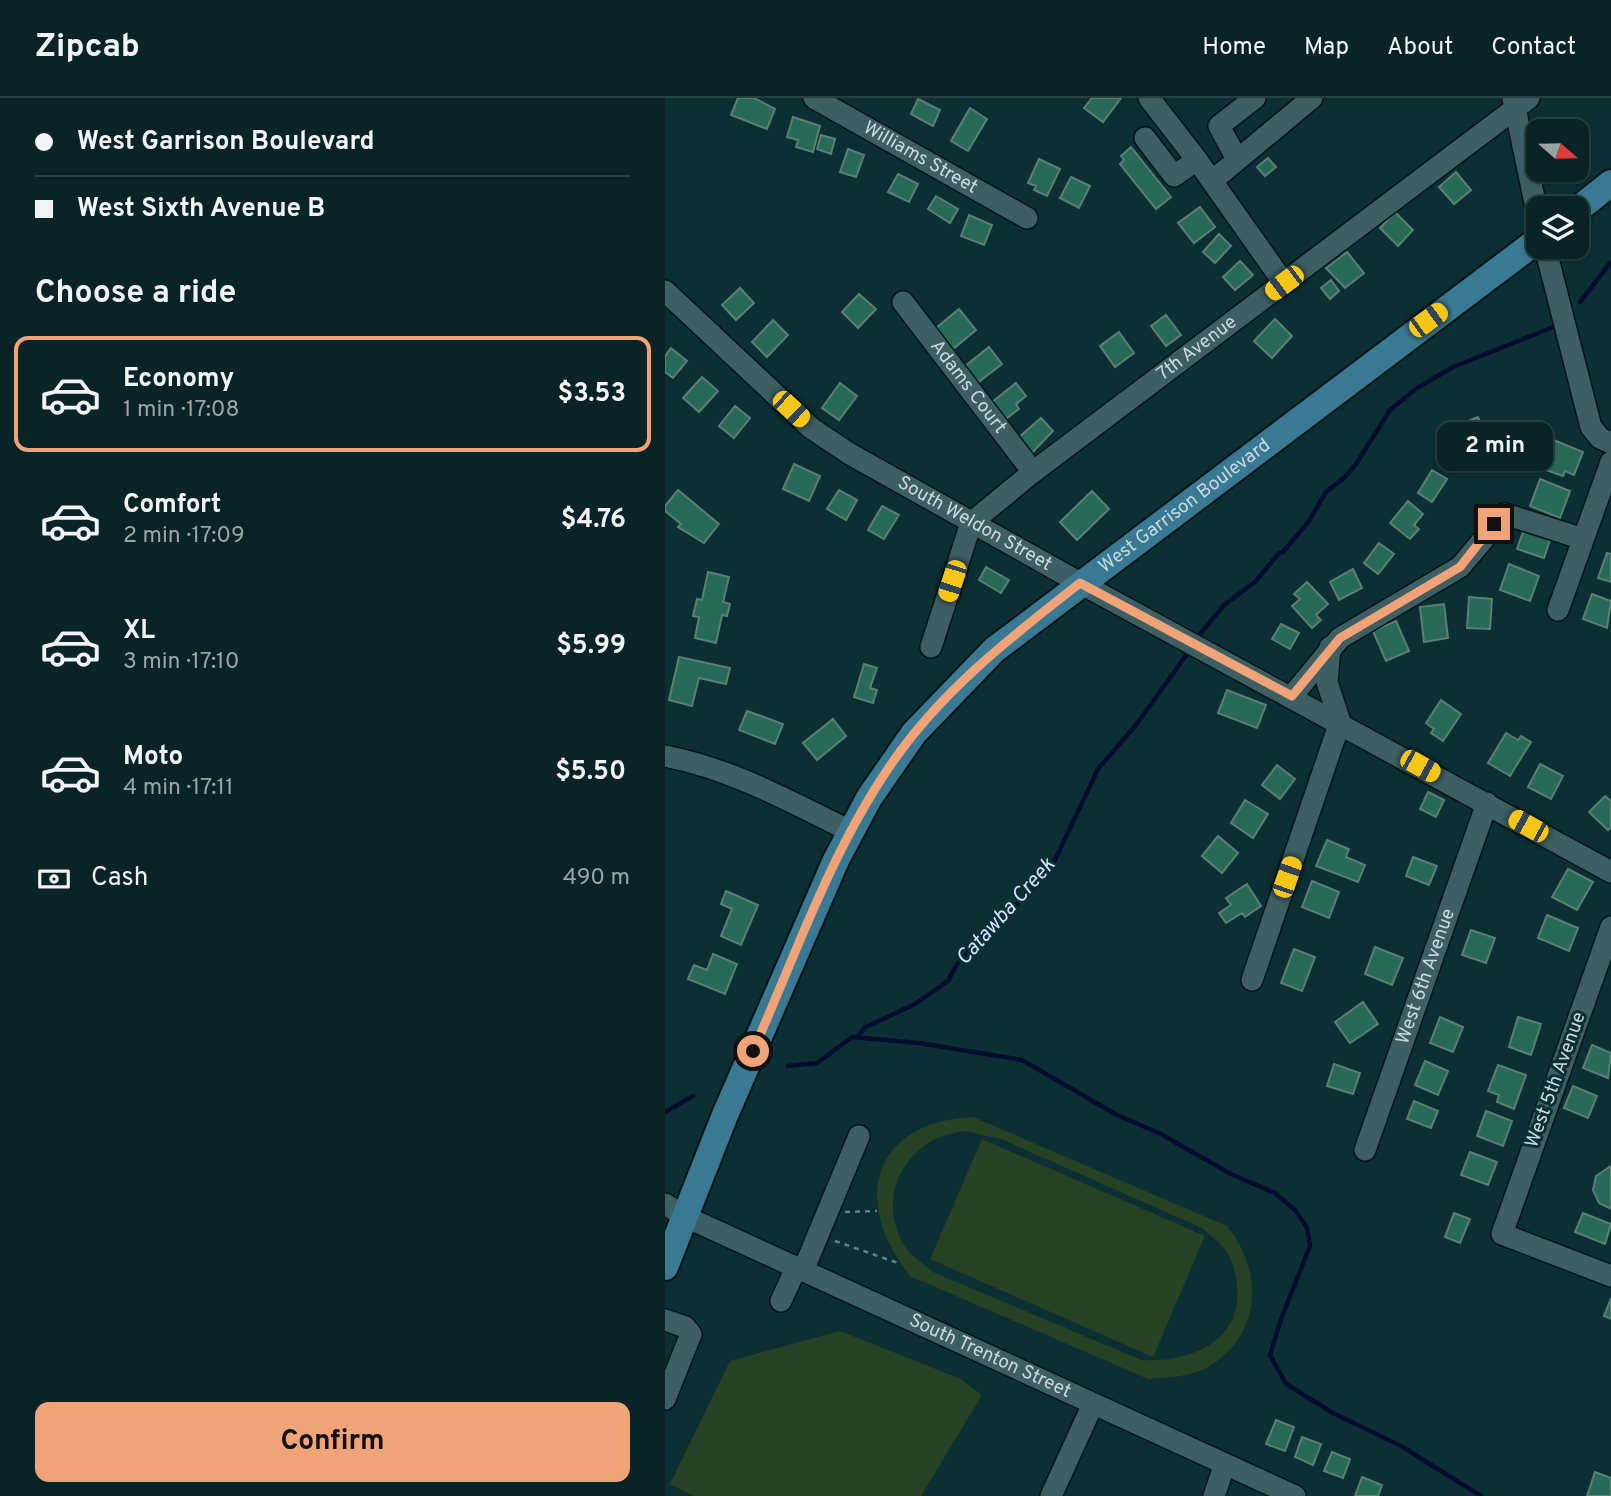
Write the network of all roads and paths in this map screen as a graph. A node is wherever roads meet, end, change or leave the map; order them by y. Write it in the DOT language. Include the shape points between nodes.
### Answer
graph roads {
  1 [pos="814,98"];
  2 [pos="1149,98"];
  3 [pos="1255,98"];
  4 [pos="1312,98"];
  5 [pos="1519,101"];
  6 [pos="1145,138"];
  7 [pos="1237,159"];
  8 [pos="1197,160"];
  9 [pos="1212,181"];
  10 [pos="1611,183"];
  11 [pos="1535,196"];
  12 [pos="1589,200"];
  13 [pos="1027,218"];
  14 [pos="1526,249"];
  15 [pos="1548,259"];
  16 [pos="1284,283"];
  17 [pos="665,291"];
  18 [pos="902,302"];
  19 [pos="1611,443"];
  20 [pos="1611,462"];
  21 [pos="1033,471"];
  22 [pos="971,523"];
  23 [pos="1583,540"];
  24 [pos="1080,583"];
  25 [pos="1558,610"];
  26 [pos="1330,646"];
  27 [pos="931,647"];
  28 [pos="1292,696"];
  29 [pos="1340,722"];
  30 [pos="665,757"];
  31 [pos="1487,803"];
  32 [pos="850,831"];
  33 [pos="1611,872"];
  34 [pos="1611,927"];
  35 [pos="1252,981"];
  36 [pos="859,1136"];
  37 [pos="1365,1150"];
  38 [pos="674,1210"];
  39 [pos="877,1211"];
  40 [pos="827,1213"];
  41 [pos="818,1234"];
  42 [pos="901,1264"];
  43 [pos="665,1267"];
  44 [pos="799,1269"];
  45 [pos="1611,1276"];
  46 [pos="781,1301"];
  47 [pos="665,1321"];
  48 [pos="665,1399"];
  49 [pos="1093,1404"];
  50 [pos="1225,1464"];
  51 [pos="1051,1496"];
  52 [pos="1213,1496"];
  53 [pos="1295,1496"];
  1 -- 13 [label="street, Williams Street"];
  2 -- 8 [label="street"];
  3 -- 7 [label="street" via="1219,126"];
  4 -- 7 [label="street"];
  5 -- 11 [label="street"];
  5 -- 16 [label="street, 7th Avenue"];
  6 -- 8 [label="street" via="1174,176"];
  7 -- 9 [label="street"];
  8 -- 9 [label="street"];
  9 -- 16 [label="street"];
  10 -- 12 [label="main road"];
  14 -- 24 [label="main road, West Garrison Boulevard"];
  15 -- 19 [label="street" via="1591,426 1599,438"];
  16 -- 21 [label="street, 7th Avenue"];
  17 -- 22 [label="street, South Weldon Street" via="811,428"];
  18 -- 21 [label="street, Adams Court"];
  20 -- 23 [label="street"];
  21 -- 22 [label="street, 7th Avenue"];
  22 -- 24 [label="street, South Weldon Street"];
  22 -- 27 [label="street"];
  23 -- 25 [label="street"];
  23 -- 26 [label="street" via="1505,514 1460,567"];
  24 -- 28 [label="street, South Weldon Street"];
  24 -- 32 [label="main road, West Garrison Boulevard" via="994,650 945,698 892,762"];
  26 -- 28 [label="street"];
  26 -- 29 [label="street" via="1327,682"];
  28 -- 29 [label="street, South Weldon Street"];
  29 -- 31 [label="street, South Weldon Street"];
  29 -- 35 [label="street"];
  30 -- 32 [label="street" via="748,780"];
  31 -- 33 [label="street, South Weldon Street"];
  31 -- 37 [label="street, West 6th Avenue"];
  32 -- 38 [label="main road, West Garrison Boulevard"];
  34 -- 45 [label="street, West 5th Avenue" via="1501,1234"];
  36 -- 40 [label="street"];
  38 -- 43 [label="main road, West Garrison Boulevard"];
  38 -- 44 [label="street, South Trenton Street"];
  39 -- 40 [label="path"];
  40 -- 41 [label="street"];
  41 -- 42 [label="path"];
  41 -- 44 [label="street"];
  44 -- 46 [label="street"];
  44 -- 49 [label="street, South Trenton Street"];
  47 -- 48 [label="street" via="685,1327 691,1334"];
  49 -- 50 [label="street, South Trenton Street"];
  49 -- 51 [label="street"];
  50 -- 52 [label="street"];
  50 -- 53 [label="street, South Trenton Street"];
}
